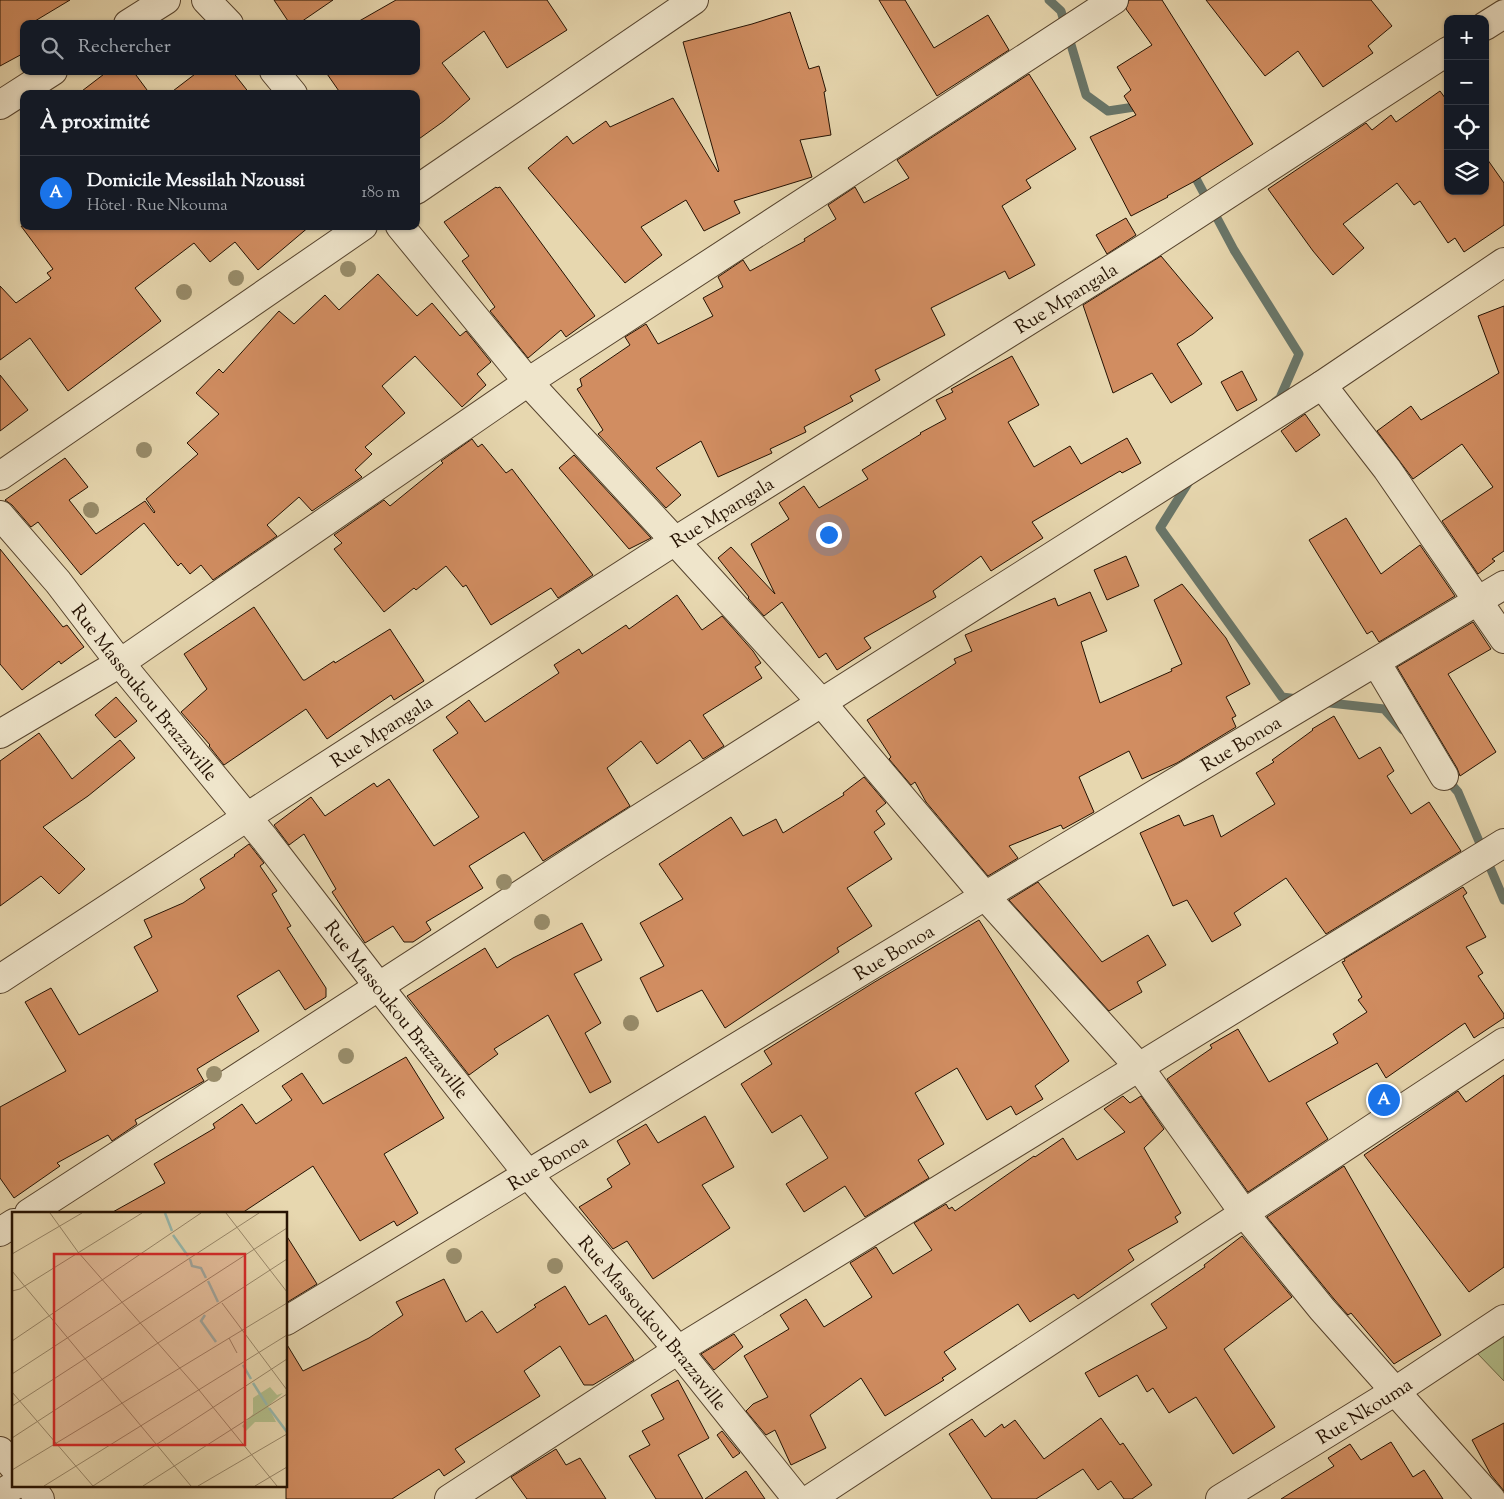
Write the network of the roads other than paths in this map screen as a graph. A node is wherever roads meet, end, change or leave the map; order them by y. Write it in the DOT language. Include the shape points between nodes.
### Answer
graph roads {
  1 [pos="166,0"];
  2 [pos="206,0"];
  3 [pos="694,0"];
  4 [pos="1114,0"];
  5 [pos="1504,14"];
  6 [pos="134,20"];
  7 [pos="225,20"];
  8 [pos="1489,23"];
  9 [pos="1444,54"];
  10 [pos="47,75"];
  11 [pos="277,75"];
  12 [pos="23,90"];
  13 [pos="290,90"];
  14 [pos="20,92"];
  15 [pos="0,105"];
  16 [pos="420,187"];
  17 [pos="357,230"];
  18 [pos="403,230"];
  19 [pos="1504,262"];
  20 [pos="528,382"];
  21 [pos="1322,385"];
  22 [pos="0,476"];
  23 [pos="0,515"];
  24 [pos="675,541"];
  25 [pos="1504,585"];
  26 [pos="1478,601"];
  27 [pos="1504,639"];
  28 [pos="120,662"];
  29 [pos="1376,662"];
  30 [pos="821,702"];
  31 [pos="0,734"];
  32 [pos="1444,776"];
  33 [pos="247,817"];
  34 [pos="1504,844"];
  35 [pos="985,896"];
  36 [pos="0,979"];
  37 [pos="379,987"];
  38 [pos="1504,1042"];
  39 [pos="1139,1068"];
  40 [pos="528,1174"];
  41 [pos="31,1212"];
  42 [pos="1244,1213"];
  43 [pos="12,1224"];
  44 [pos="0,1232"];
  45 [pos="1504,1319"];
  46 [pos="288,1320"];
  47 [pos="678,1350"];
  48 [pos="1394,1392"];
  49 [pos="0,1451"];
  50 [pos="12,1465"];
  51 [pos="13,1486"];
  52 [pos="30,1486"];
  53 [pos="0,1494"];
  54 [pos="40,1499"];
  55 [pos="449,1499"];
  56 [pos="797,1499"];
  57 [pos="810,1499"];
  58 [pos="1220,1499"];
  59 [pos="1490,1499"];
  1 -- 6 [label="street"];
  2 -- 7 [label="street"];
  3 -- 16 [label="street"];
  4 -- 20 [label="street"];
  5 -- 8 [label="street"];
  9 -- 24 [label="street, Rue Mpangala" via="1150,245"];
  10 -- 12 [label="street"];
  11 -- 13 [label="street"];
  14 -- 15 [label="street"];
  17 -- 22 [label="street"];
  18 -- 20 [label="street"];
  19 -- 21 [label="street"];
  20 -- 24 [label="street"];
  20 -- 28 [label="street"];
  21 -- 26 [label="street" via="1387,469"];
  21 -- 30 [label="street"];
  23 -- 28 [label="street, Rue Massoukou Brazzaville" via="58,582"];
  24 -- 30 [label="street"];
  24 -- 33 [label="street, Rue Mpangala"];
  25 -- 26 [label="street, Rue Bonoa"];
  26 -- 27 [label="street"];
  26 -- 29 [label="street, Rue Bonoa"];
  28 -- 31 [label="street"];
  28 -- 33 [label="street, Rue Massoukou Brazzaville"];
  29 -- 32 [label="street"];
  29 -- 35 [label="street, Rue Bonoa"];
  30 -- 35 [label="street"];
  30 -- 37 [label="street"];
  33 -- 36 [label="street, Rue Mpangala"];
  33 -- 37 [label="street, Rue Massoukou Brazzaville"];
  34 -- 39 [label="street"];
  35 -- 39 [label="street"];
  35 -- 40 [label="street, Rue Bonoa"];
  37 -- 40 [label="street, Rue Massoukou Brazzaville"];
  37 -- 41 [label="street"];
  38 -- 42 [label="street"];
  39 -- 42 [label="street"];
  39 -- 47 [label="street"];
  40 -- 46 [label="street, Rue Bonoa"];
  40 -- 47 [label="street, Rue Massoukou Brazzaville"];
  42 -- 48 [label="street"];
  42 -- 57 [label="street"];
  43 -- 44 [label="street"];
  45 -- 48 [label="street, Rue Nkouma"];
  47 -- 55 [label="street"];
  47 -- 56 [label="street, Rue Massoukou Brazzaville"];
  48 -- 58 [label="street, Rue Nkouma"];
  48 -- 59 [label="street"];
  49 -- 50 [label="street"];
  51 -- 53 [label="street"];
  52 -- 54 [label="street"];
}
